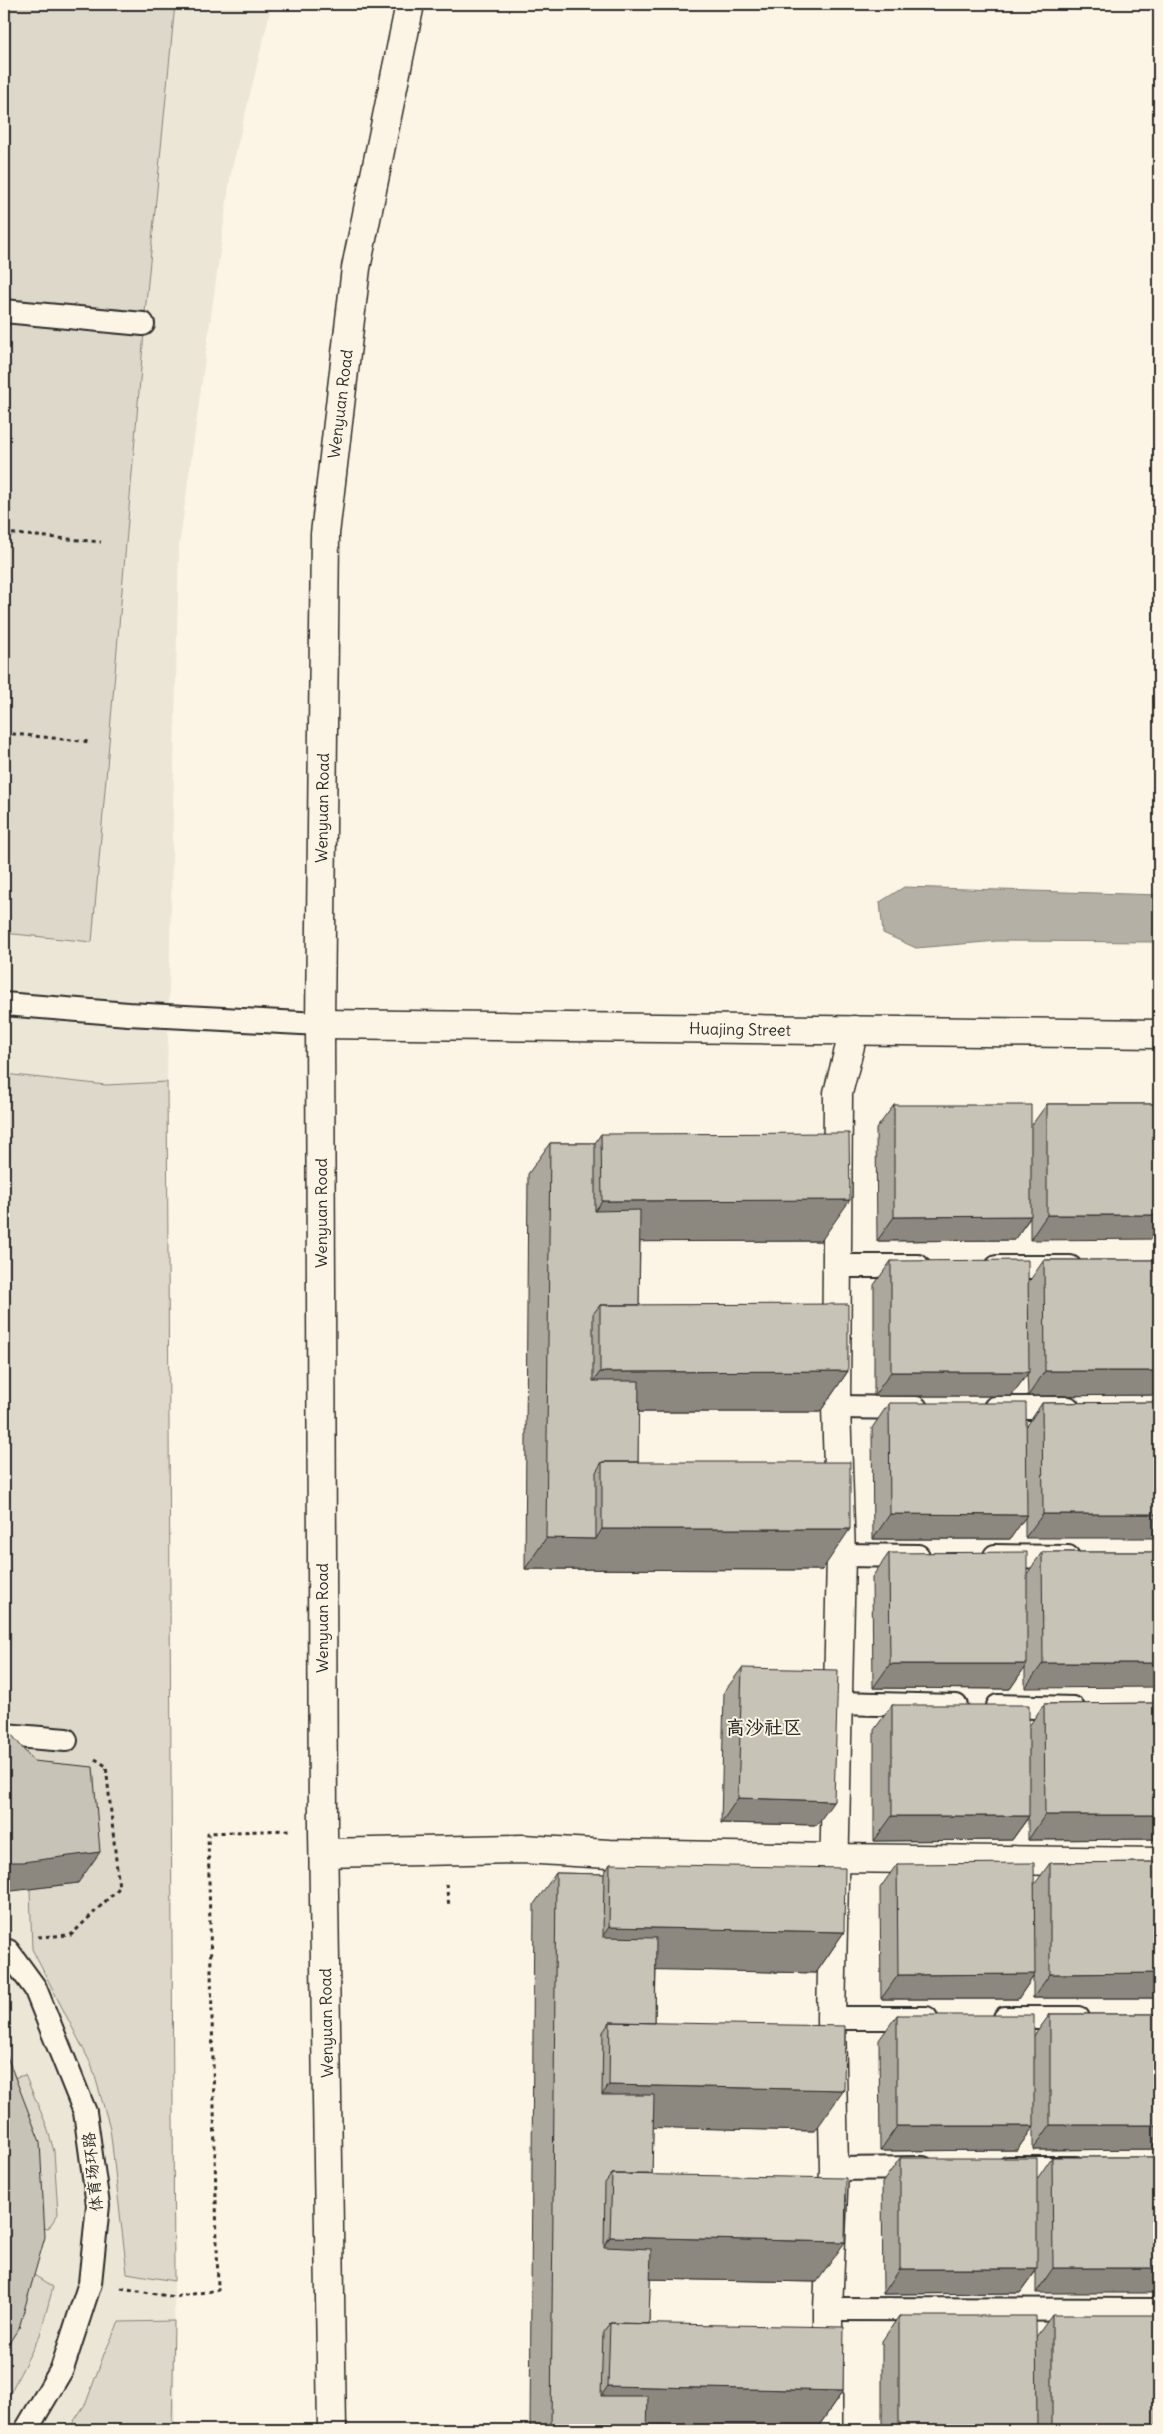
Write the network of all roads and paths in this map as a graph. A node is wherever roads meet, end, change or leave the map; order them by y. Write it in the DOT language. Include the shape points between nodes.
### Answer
graph roads {
  1 [pos="410,4"];
  2 [pos="4,311"];
  3 [pos="143,324"];
  4 [pos="4,533"];
  5 [pos="101,542"];
  6 [pos="4,733"];
  7 [pos="91,742"];
  8 [pos="4,1004"];
  9 [pos="320,1024"];
  10 [pos="854,1030"];
  11 [pos="1159,1034"];
  12 [pos="839,1266"];
  13 [pos="936,1266"];
  14 [pos="975,1266"];
  15 [pos="1091,1267"];
  16 [pos="836,1408"];
  17 [pos="934,1408"];
  18 [pos="973,1408"];
  19 [pos="1091,1408"];
  20 [pos="841,1555"];
  21 [pos="940,1556"];
  22 [pos="970,1556"];
  23 [pos="1090,1558"];
  24 [pos="838,1703"];
  25 [pos="1091,1708"];
  26 [pos="4,1735"];
  27 [pos="66,1740"];
  28 [pos="208,1833"];
  29 [pos="324,1853"];
  30 [pos="834,1858"];
  31 [pos="1159,1862"];
  32 [pos="6,1952"];
  33 [pos="831,2018"];
  34 [pos="950,2018"];
  35 [pos="980,2018"];
  36 [pos="1100,2018"];
  37 [pos="834,2168"];
  38 [pos="942,2168"];
  39 [pos="992,2168"];
  40 [pos="1100,2168"];
  41 [pos="90,2283"];
  42 [pos="828,2309"];
  43 [pos="1159,2310"];
  44 [pos="26,2430"];
  45 [pos="332,2430"];
  46 [pos="828,2430"];
  1 -- 9 [label="street, Wenyuan Road" via="356,268 325,534"];
  2 -- 3 [label="lane"];
  4 -- 5 [label="path"];
  6 -- 7 [label="path"];
  8 -- 9 [label="lane"];
  9 -- 10 [label="street, Huajing Street"];
  9 -- 29 [label="street, Wenyuan Road"];
  10 -- 11 [label="street, Huajing Street"];
  10 -- 12 [label="street" via="838,1094"];
  12 -- 13 [label="lane"];
  12 -- 16 [label="street"];
  14 -- 15 [label="lane"];
  16 -- 17 [label="lane"];
  16 -- 20 [label="street"];
  18 -- 19 [label="lane"];
  20 -- 21 [label="lane"];
  20 -- 24 [label="street"];
  22 -- 23 [label="lane"];
  24 -- 25 [label="lane"];
  24 -- 30 [label="street"];
  26 -- 27 [label="lane"];
  27 -- 32 [label="path" via="106,1766 119,1888 71,1934 20,1939"];
  28 -- 41 [label="path" via="218,2290 174,2297"];
  29 -- 30 [label="street" via="522,1849"];
  29 -- 45 [label="street, Wenyuan Road"];
  30 -- 31 [label="street"];
  30 -- 33 [label="street"];
  32 -- 41 [label="lane, 体育场环路" via="35,1988 85,2112 98,2205"];
  33 -- 34 [label="lane"];
  33 -- 37 [label="street"];
  35 -- 36 [label="lane"];
  37 -- 38 [label="lane"];
  37 -- 42 [label="street"];
  39 -- 40 [label="lane"];
  41 -- 44 [label="lane, 体育场环路" via="62,2369"];
  42 -- 43 [label="lane"];
  42 -- 46 [label="street"];
}
